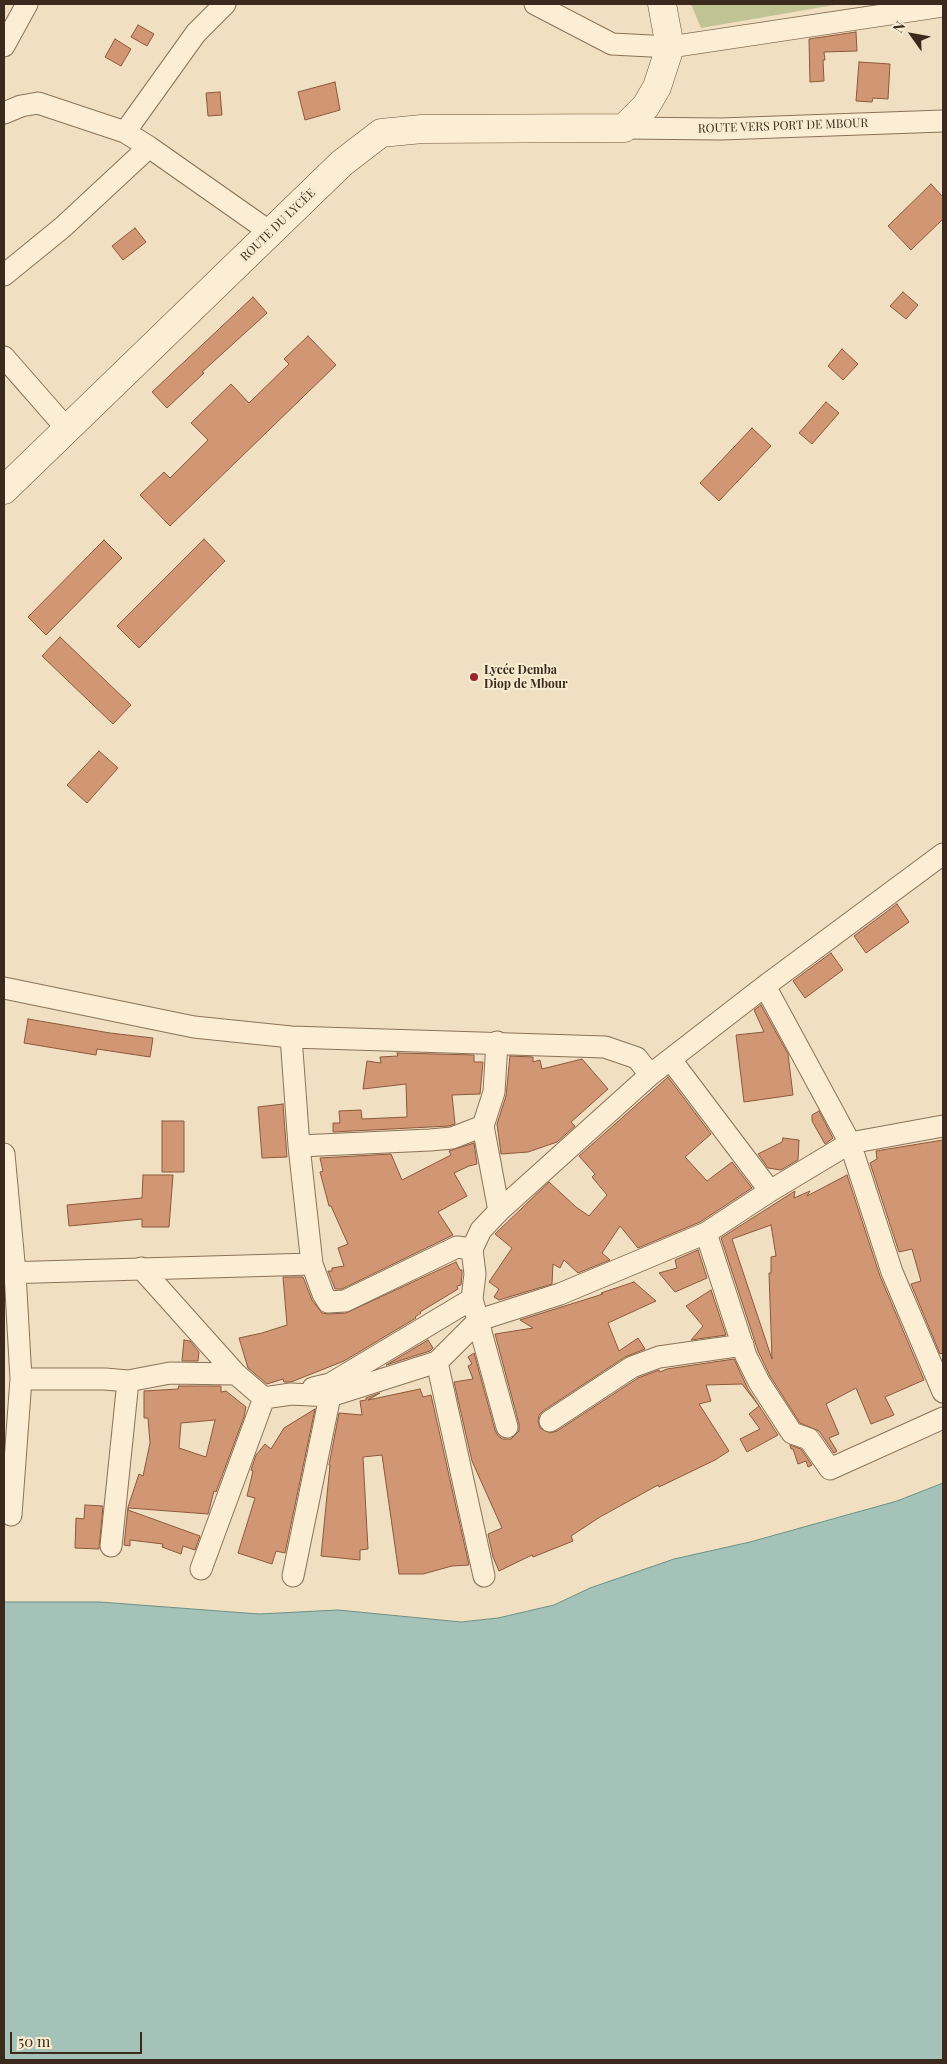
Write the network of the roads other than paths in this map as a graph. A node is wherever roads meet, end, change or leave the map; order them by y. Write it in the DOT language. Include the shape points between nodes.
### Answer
graph roads {
  1 [pos="27,4"];
  2 [pos="225,4"];
  3 [pos="535,4"];
  4 [pos="662,4"];
  5 [pos="943,6"];
  6 [pos="4,46"];
  7 [pos="670,47"];
  8 [pos="4,113"];
  9 [pos="943,121"];
  10 [pos="624,128"];
  11 [pos="125,132"];
  12 [pos="149,147"];
  13 [pos="270,232"];
  14 [pos="4,275"];
  15 [pos="4,358"];
  16 [pos="67,429"];
  17 [pos="4,490"];
  18 [pos="943,854"];
  19 [pos="765,986"];
  20 [pos="4,988"];
  21 [pos="291,1037"];
  22 [pos="497,1042"];
  23 [pos="671,1060"];
  24 [pos="650,1075"];
  25 [pos="483,1126"];
  26 [pos="943,1126"];
  27 [pos="850,1143"];
  28 [pos="299,1146"];
  29 [pos="4,1154"];
  30 [pos="770,1191"];
  31 [pos="500,1211"];
  32 [pos="706,1233"];
  33 [pos="472,1249"];
  34 [pos="312,1264"];
  35 [pos="141,1268"];
  36 [pos="9,1273"];
  37 [pos="472,1298"];
  38 [pos="479,1320"];
  39 [pos="743,1345"];
  40 [pos="437,1362"];
  41 [pos="236,1374"];
  42 [pos="21,1379"];
  43 [pos="128,1381"];
  44 [pos="943,1392"];
  45 [pos="291,1394"];
  46 [pos="330,1396"];
  47 [pos="264,1398"];
  48 [pos="943,1418"];
  49 [pos="550,1421"];
  50 [pos="508,1427"];
  51 [pos="11,1515"];
  52 [pos="110,1546"];
  53 [pos="201,1569"];
  54 [pos="294,1576"];
  55 [pos="484,1576"];
  1 -- 6 [label="street"];
  2 -- 11 [label="street" via="196,33"];
  3 -- 7 [label="street" via="612,44"];
  4 -- 7 [label="main road"];
  5 -- 7 [label="street"];
  7 -- 10 [label="main road" via="650,100"];
  8 -- 11 [label="street" via="38,103"];
  9 -- 10 [label="street, ROUTE VERS PORT DE MBOUR" via="721,129"];
  10 -- 13 [label="main road, ROUTE DU LYCÉE" via="422,128 381,134 342,163"];
  11 -- 12 [label="street"];
  12 -- 13 [label="street"];
  12 -- 14 [label="street" via="63,227"];
  13 -- 16 [label="main road, ROUTE DU LYCÉE"];
  15 -- 16 [label="street"];
  16 -- 17 [label="main road, ROUTE DU LYCÉE"];
  18 -- 19 [label="street"];
  19 -- 23 [label="street"];
  19 -- 27 [label="street"];
  20 -- 21 [label="street" via="194,1027"];
  21 -- 22 [label="street"];
  21 -- 28 [label="street"];
  22 -- 24 [label="street" via="605,1047 637,1058"];
  22 -- 25 [label="street" via="494,1092"];
  23 -- 24 [label="street"];
  23 -- 30 [label="street"];
  24 -- 31 [label="street"];
  25 -- 28 [label="street" via="452,1138"];
  25 -- 31 [label="street"];
  26 -- 27 [label="street"];
  27 -- 30 [label="street"];
  27 -- 44 [label="street" via="892,1272"];
  28 -- 34 [label="street"];
  29 -- 36 [label="street"];
  30 -- 32 [label="street"];
  31 -- 33 [label="street" via="481,1230"];
  32 -- 38 [label="street" via="560,1294"];
  32 -- 39 [label="street"];
  33 -- 34 [label="street" via="457,1246 345,1301 328,1302"];
  33 -- 37 [label="street" via="475,1274"];
  34 -- 35 [label="street"];
  35 -- 36 [label="street"];
  35 -- 41 [label="street"];
  36 -- 42 [label="street"];
  37 -- 38 [label="street"];
  37 -- 45 [label="street" via="330,1384"];
  38 -- 40 [label="street"];
  38 -- 50 [label="street"];
  39 -- 48 [label="street" via="759,1382 792,1433 809,1439 830,1469"];
  39 -- 49 [label="street" via="659,1357 632,1367"];
  40 -- 46 [label="street"];
  40 -- 55 [label="street"];
  41 -- 43 [label="street" via="170,1373"];
  41 -- 47 [label="street"];
  42 -- 43 [label="street"];
  42 -- 51 [label="street"];
  43 -- 52 [label="street"];
  45 -- 46 [label="street"];
  45 -- 47 [label="street"];
  46 -- 54 [label="street"];
  47 -- 53 [label="street"];
}
